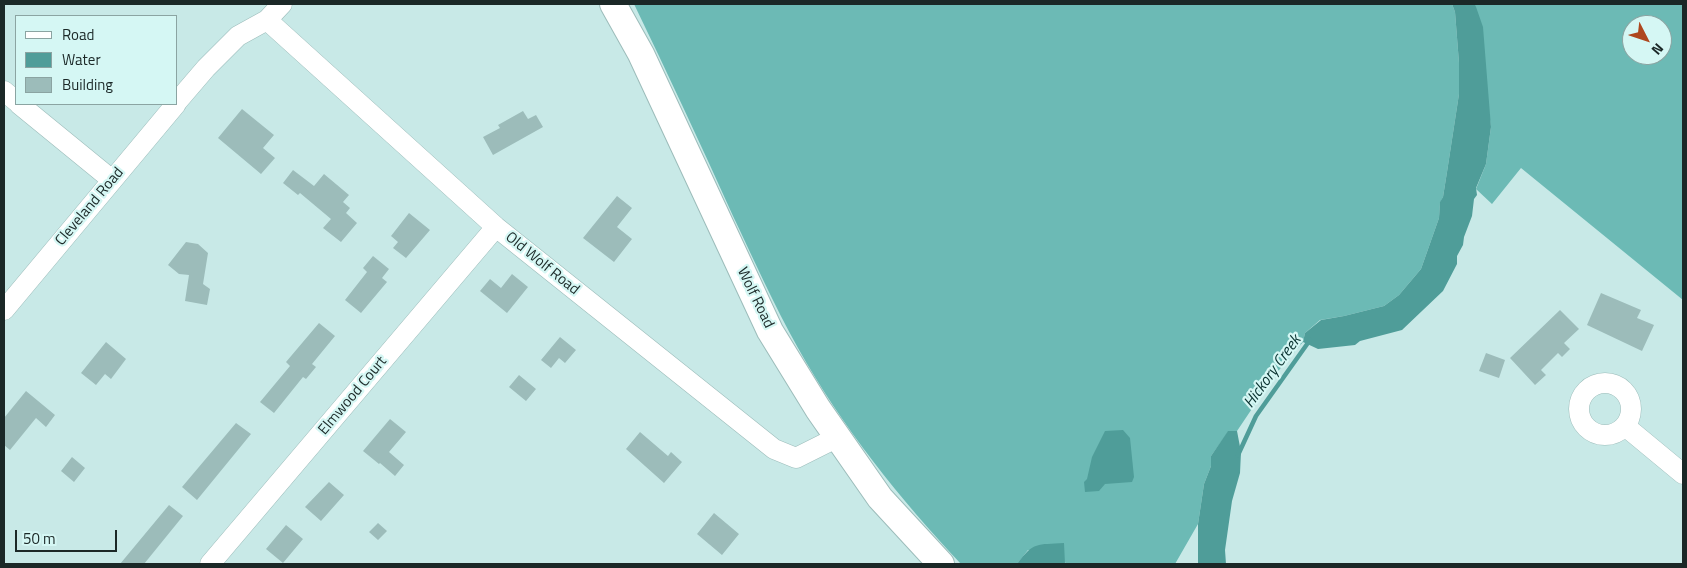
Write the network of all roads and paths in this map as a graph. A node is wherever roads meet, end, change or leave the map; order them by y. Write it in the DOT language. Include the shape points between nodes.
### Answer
graph roads {
  1 [pos="282,4"];
  2 [pos="614,4"];
  3 [pos="267,20"];
  4 [pos="4,91"];
  5 [pos="15,100"];
  6 [pos="178,102"];
  7 [pos="21,105"];
  8 [pos="175,105"];
  9 [pos="112,180"];
  10 [pos="496,227"];
  11 [pos="4,310"];
  12 [pos="1625,426"];
  13 [pos="838,437"];
  14 [pos="1683,474"];
  15 [pos="210,564"];
  16 [pos="941,564"];
  1 -- 3 [label="street, Cleveland Road"];
  2 -- 13 [label="main road, Wolf Road" via="641,54 770,331"];
  3 -- 6 [label="street, Cleveland Road" via="238,36"];
  3 -- 10 [label="street, Old Wolf Road"];
  4 -- 5 [label="street"];
  7 -- 9 [label="street"];
  8 -- 9 [label="street, Cleveland Road"];
  9 -- 11 [label="street, Cleveland Road"];
  10 -- 13 [label="street, Old Wolf Road" via="774,449 796,458"];
  10 -- 15 [label="street, Elmwood Court"];
  12 -- 14 [label="street"];
  13 -- 16 [label="main road, Wolf Road" via="880,498"];
}
